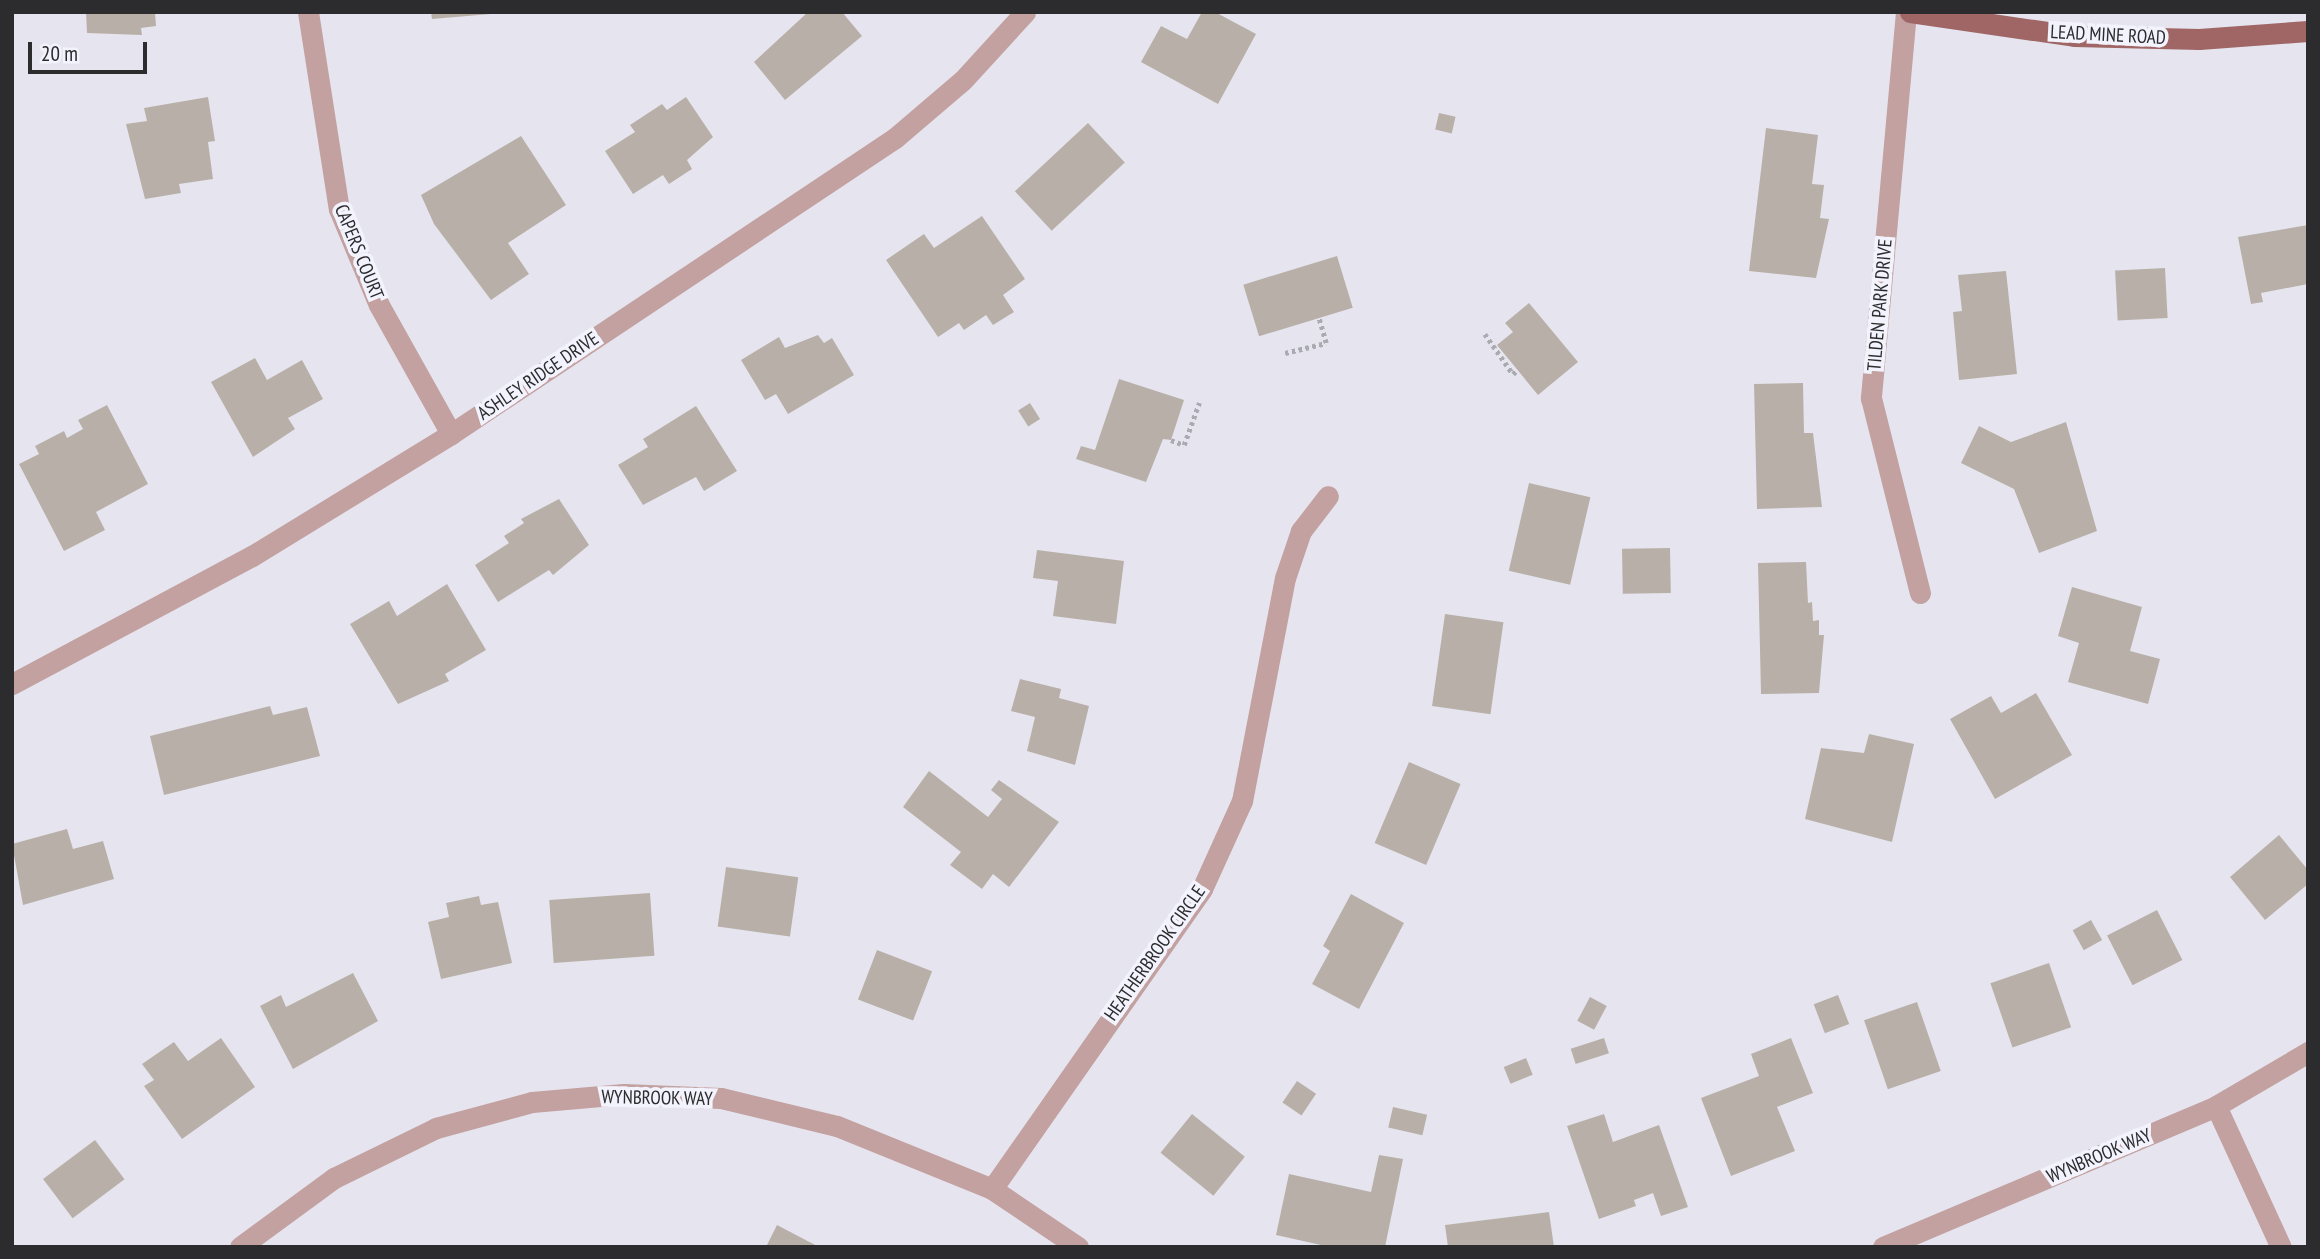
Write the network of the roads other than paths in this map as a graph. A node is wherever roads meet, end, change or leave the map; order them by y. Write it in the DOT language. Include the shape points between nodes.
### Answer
graph roads {
  1 [pos="307,12"];
  2 [pos="1024,12"];
  3 [pos="1908,12"];
  4 [pos="2308,31"];
  5 [pos="451,434"];
  6 [pos="1328,496"];
  7 [pos="1920,593"];
  8 [pos="12,684"];
  9 [pos="2308,1052"];
  10 [pos="2216,1106"];
  11 [pos="992,1189"];
  12 [pos="240,1247"];
  13 [pos="1078,1247"];
  14 [pos="1883,1247"];
  15 [pos="2281,1247"];
  1 -- 5 [label="street, CAPERS COURT" via="339,209 379,305"];
  2 -- 5 [label="street, ASHLEY RIDGE DRIVE" via="963,80 895,138"];
  3 -- 4 [label="main road, LEAD MINE ROAD" via="2074,36 2199,39"];
  3 -- 7 [label="street, TILDEN PARK DRIVE" via="1871,398"];
  5 -- 8 [label="street, ASHLEY RIDGE DRIVE" via="252,556"];
  6 -- 11 [label="street, HEATHERBROOK CIRCLE" via="1301,531 1285,578 1242,801 1202,889"];
  9 -- 10 [label="street, WYNBROOK WAY"];
  10 -- 14 [label="street, WYNBROOK WAY"];
  10 -- 15 [label="street"];
  11 -- 12 [label="street, WYNBROOK WAY" via="837,1126 721,1098 624,1094 532,1102 436,1128 334,1178"];
  11 -- 13 [label="street, WYNBROOK WAY"];
}
